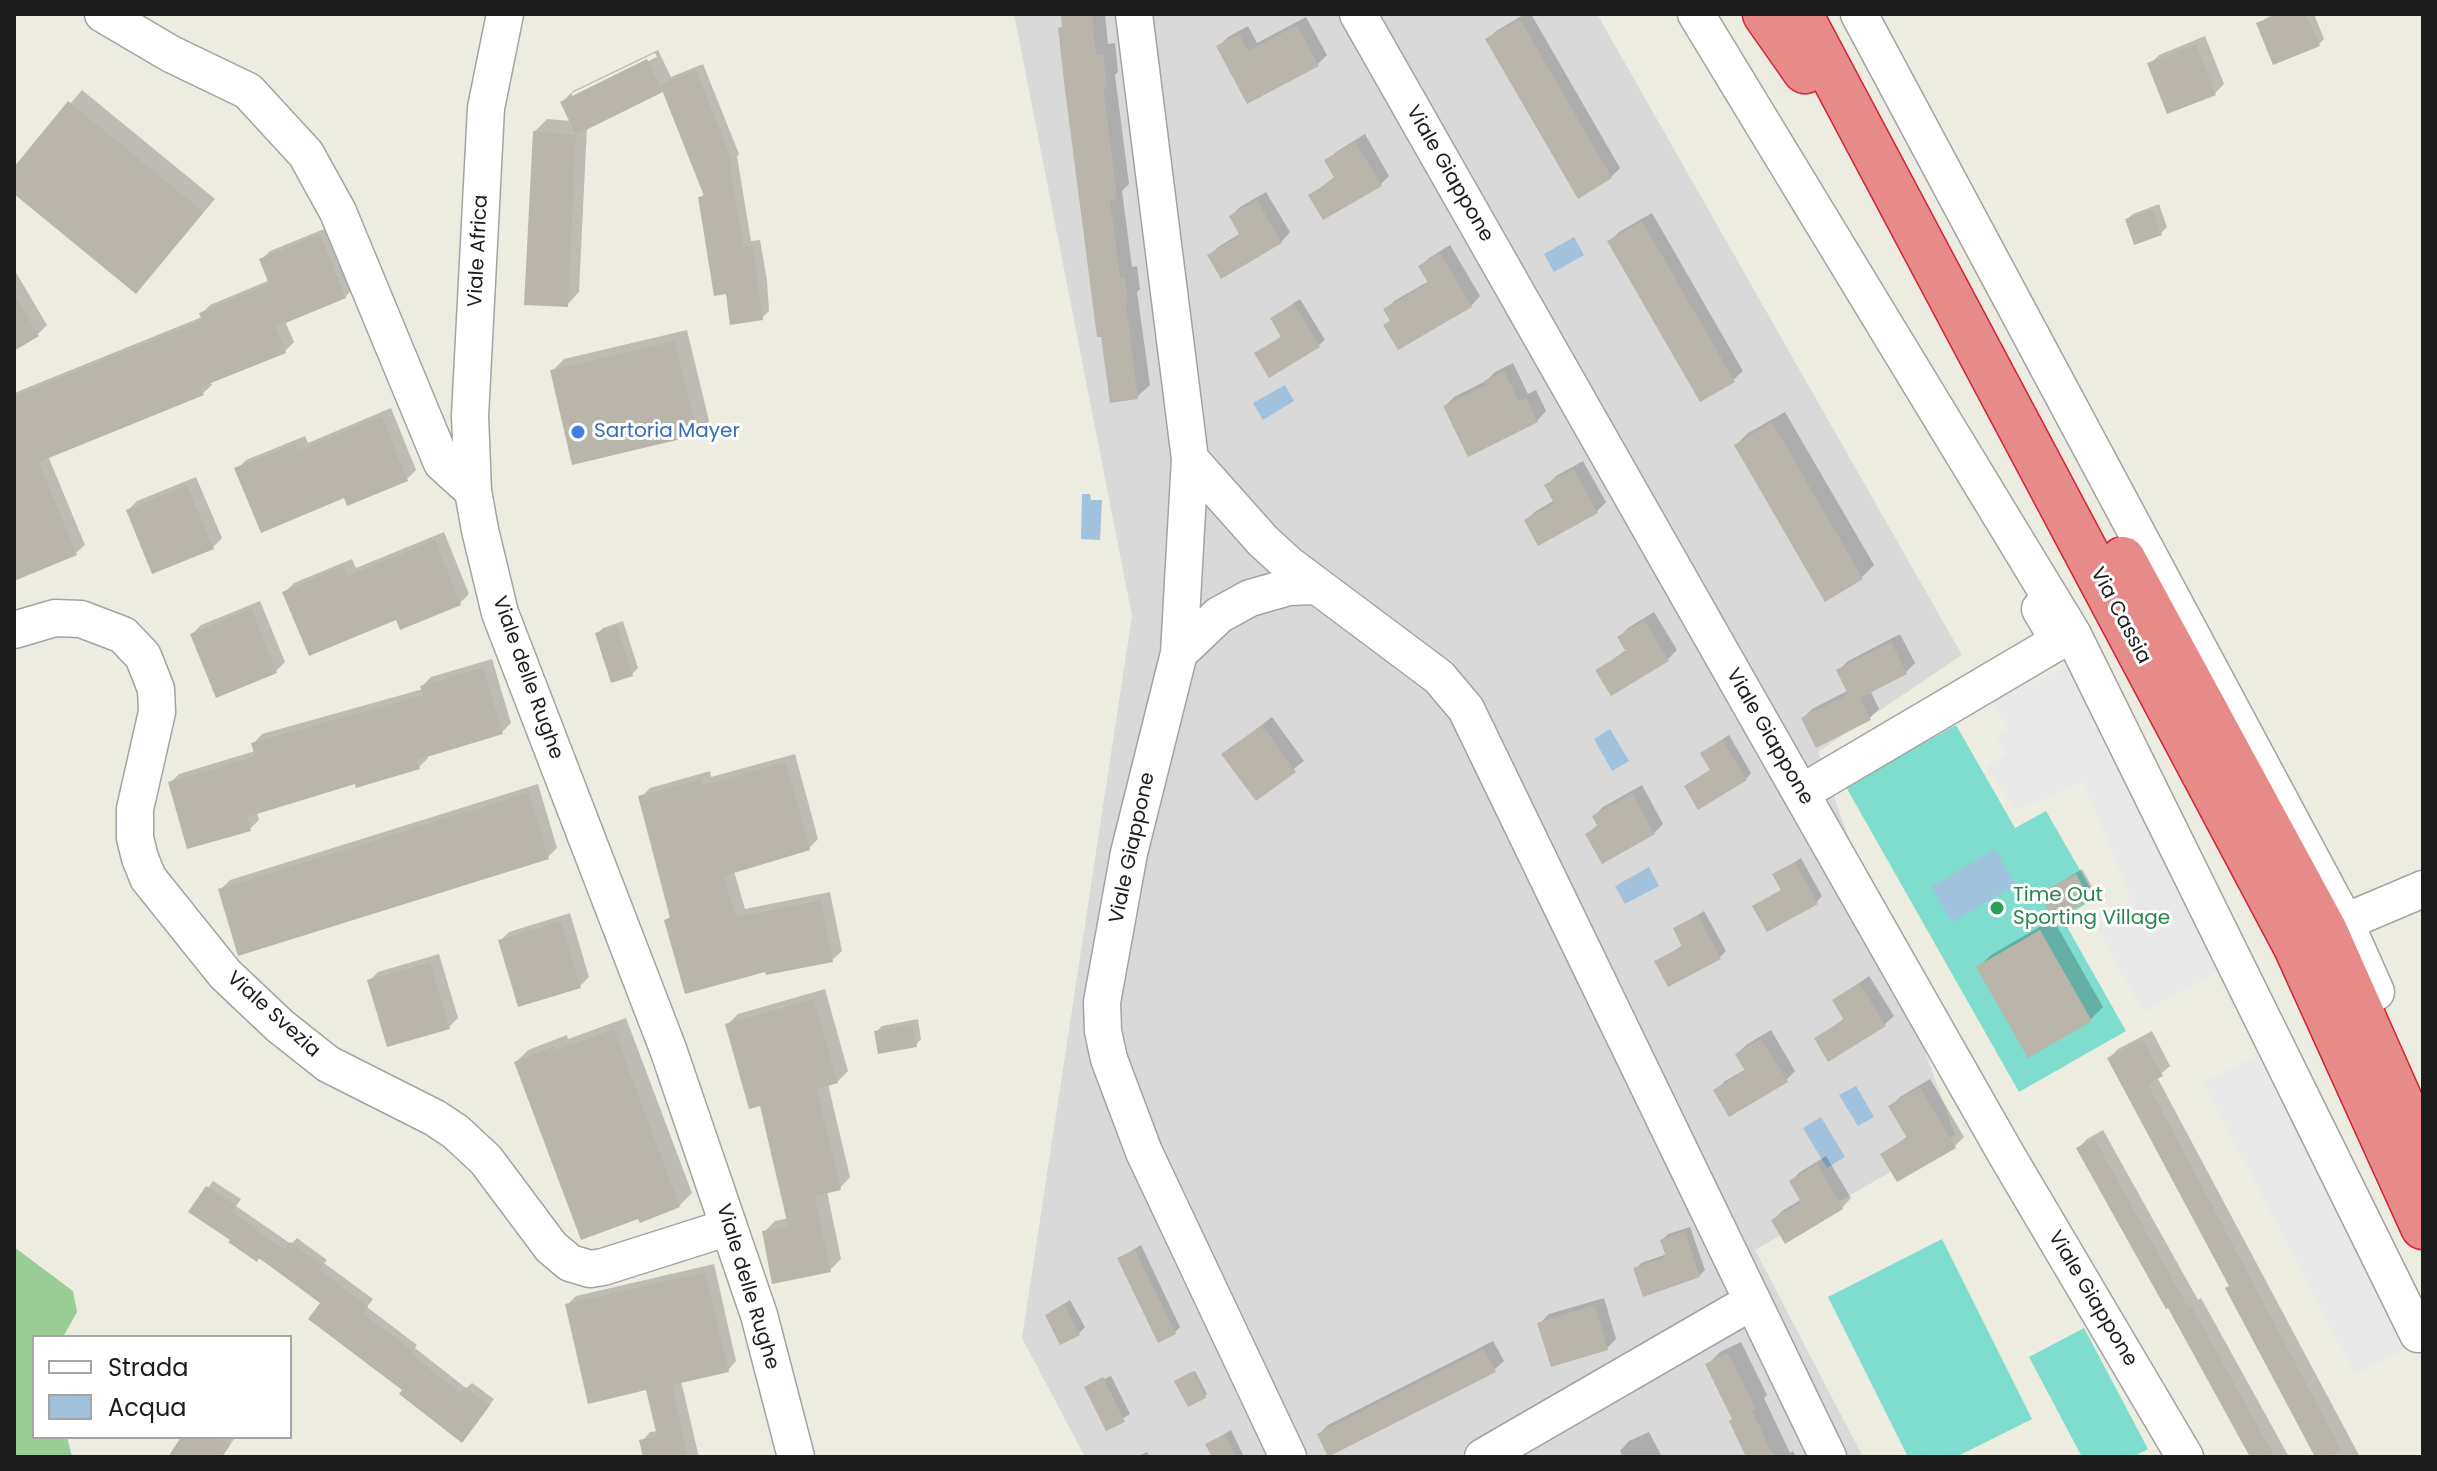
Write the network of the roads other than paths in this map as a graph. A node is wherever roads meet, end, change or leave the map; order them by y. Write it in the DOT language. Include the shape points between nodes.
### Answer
graph roads {
  1 [pos="103,14"];
  2 [pos="505,14"];
  3 [pos="1134,14"];
  4 [pos="1358,14"];
  5 [pos="1675,14"];
  6 [pos="1696,14"];
  7 [pos="1765,14"];
  8 [pos="1800,14"];
  9 [pos="1831,14"];
  10 [pos="1859,14"];
  11 [pos="1872,153"];
  12 [pos="1190,459"];
  13 [pos="473,491"];
  14 [pos="1314,586"];
  15 [pos="14,630"];
  16 [pos="1179,653"];
  17 [pos="1801,793"];
  18 [pos="2423,889"];
  19 [pos="2345,922"];
  20 [pos="2423,1100"];
  21 [pos="2423,1152"];
  22 [pos="729,1227"];
  23 [pos="2423,1227"];
  24 [pos="1751,1302"];
  25 [pos="2418,1334"];
  26 [pos="796,1457"];
  27 [pos="1288,1457"];
  28 [pos="1483,1457"];
  29 [pos="1828,1457"];
  30 [pos="2185,1457"];
  1 -- 13 [label="street" via="248,91 306,154 338,212 442,463"];
  2 -- 13 [label="street, Viale Africa" via="486,108 470,416"];
  3 -- 12 [label="street, Viale Giappone"];
  4 -- 17 [label="street, Viale Giappone"];
  5 -- 17 [label="street" via="2059,641"];
  6 -- 25 [label="street" via="2072,633"];
  7 -- 11 [label="highway" via="1847,137"];
  8 -- 11 [label="highway, Via Cassia"];
  9 -- 21 [label="highway, Via Cassia" via="2325,931"];
  10 -- 19 [label="street"];
  11 -- 23 [label="highway, Via Cassia" via="2296,947"];
  12 -- 14 [label="street" via="1263,541"];
  12 -- 16 [label="street, Viale Giappone"];
  13 -- 22 [label="street, Viale delle Rughe" via="500,613 668,1049"];
  14 -- 16 [label="street" via="1250,598 1219,615"];
  14 -- 24 [label="street" via="1429,669 1466,709"];
  15 -- 22 [label="street, Viale Svezia" via="55,618 81,619 123,635 143,656 156,689 157,712 135,809 140,858 148,878 225,974 280,1026 328,1064 456,1132 486,1160 551,1247 570,1263 603,1267"];
  16 -- 27 [label="street, Viale Giappone" via="1129,853 1102,1002 1103,1031 1144,1152"];
  17 -- 30 [label="street, Viale Giappone"];
  18 -- 19 [label="street"];
  19 -- 20 [label="street"];
  22 -- 26 [label="street, Viale delle Rughe" via="759,1315"];
  24 -- 28 [label="street"];
  24 -- 29 [label="street"];
}
